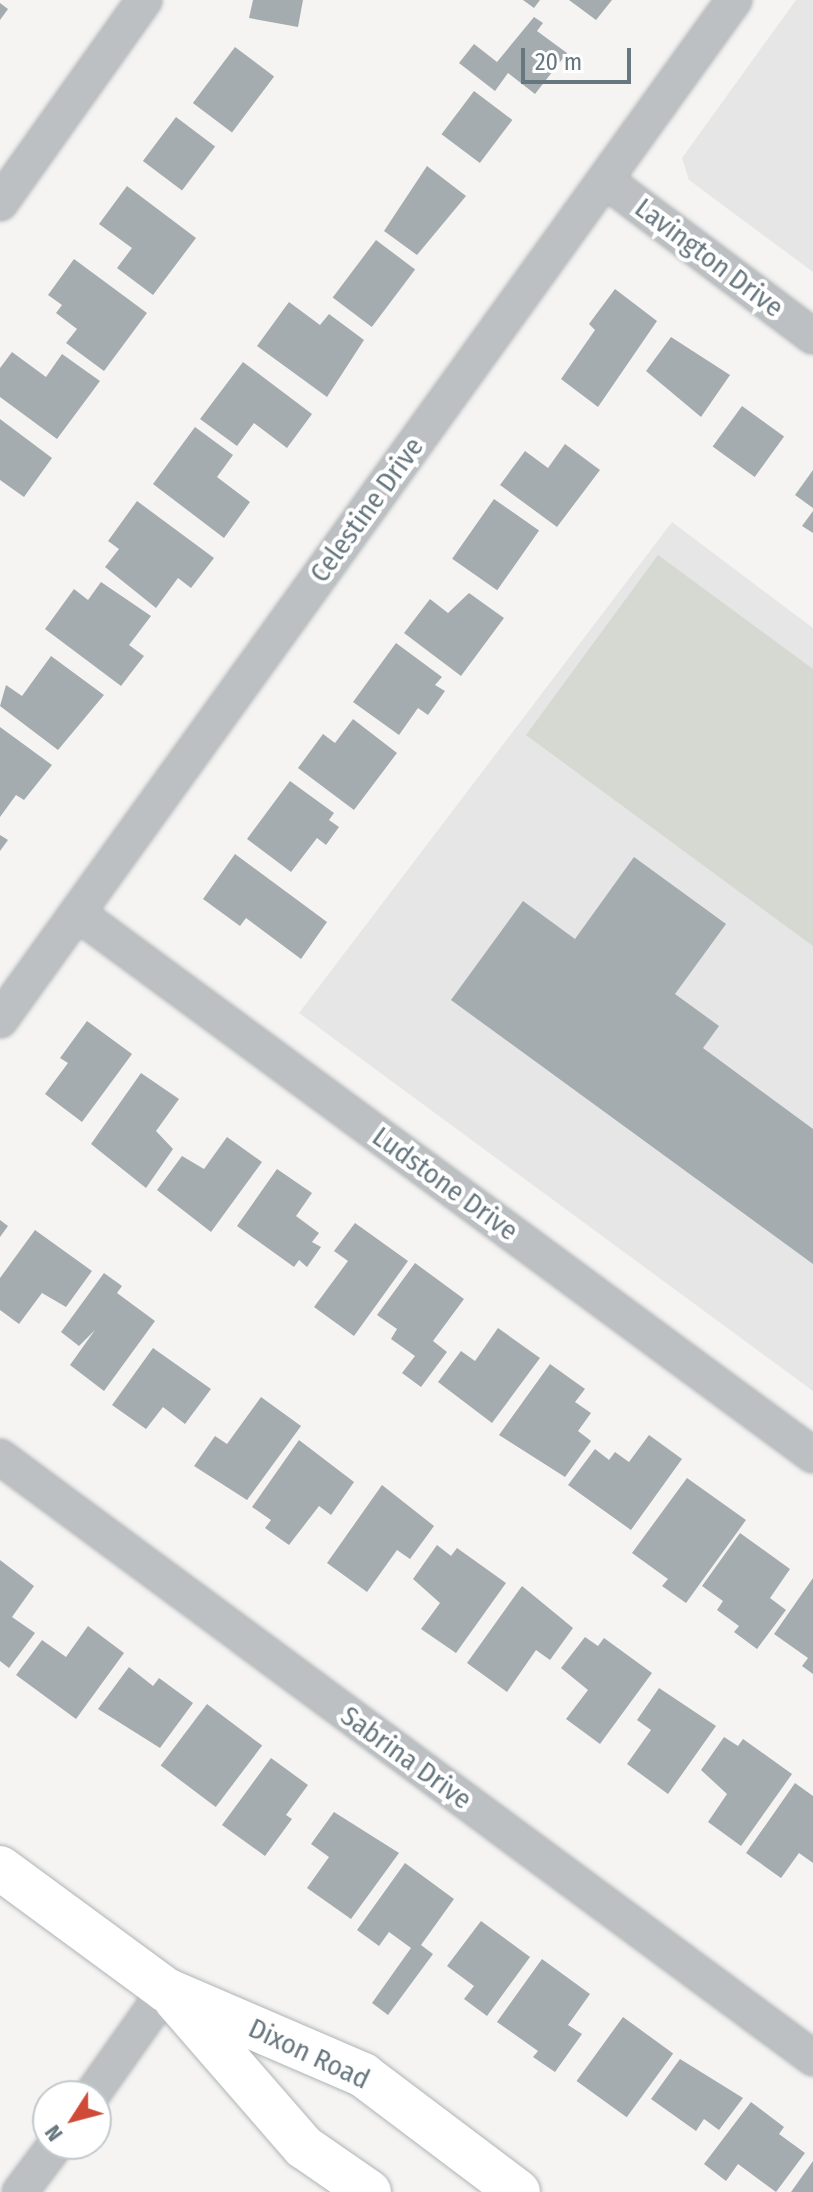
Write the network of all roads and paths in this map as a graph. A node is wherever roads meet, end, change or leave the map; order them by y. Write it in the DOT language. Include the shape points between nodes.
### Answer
graph roads {
  1 [pos="144,0"];
  2 [pos="734,0"];
  3 [pos="605,180"];
  4 [pos="0,203"];
  5 [pos="813,336"];
  6 [pos="77,913"];
  7 [pos="0,1020"];
  8 [pos="813,1455"];
  9 [pos="0,1457"];
  10 [pos="0,1868"];
  11 [pos="166,1990"];
  12 [pos="813,2058"];
  13 [pos="102,2080"];
  14 [pos="44,2160"];
  15 [pos="20,2192"];
  16 [pos="369,2192"];
  17 [pos="518,2192"];
  1 -- 4 [label="street"];
  2 -- 3 [label="street, Celestine Drive"];
  3 -- 5 [label="street, Lavington Drive"];
  3 -- 6 [label="street, Celestine Drive"];
  6 -- 7 [label="street, Celestine Drive"];
  6 -- 8 [label="street, Ludstone Drive"];
  9 -- 12 [label="street, Sabrina Drive"];
  10 -- 11 [label="main road, Dixon Road"];
  11 -- 13 [label="street"];
  11 -- 16 [label="main road, Dixon Road" via="304,2147"];
  11 -- 17 [label="main road, Dixon Road" via="363,2075"];
  14 -- 15 [label="street"];
}
